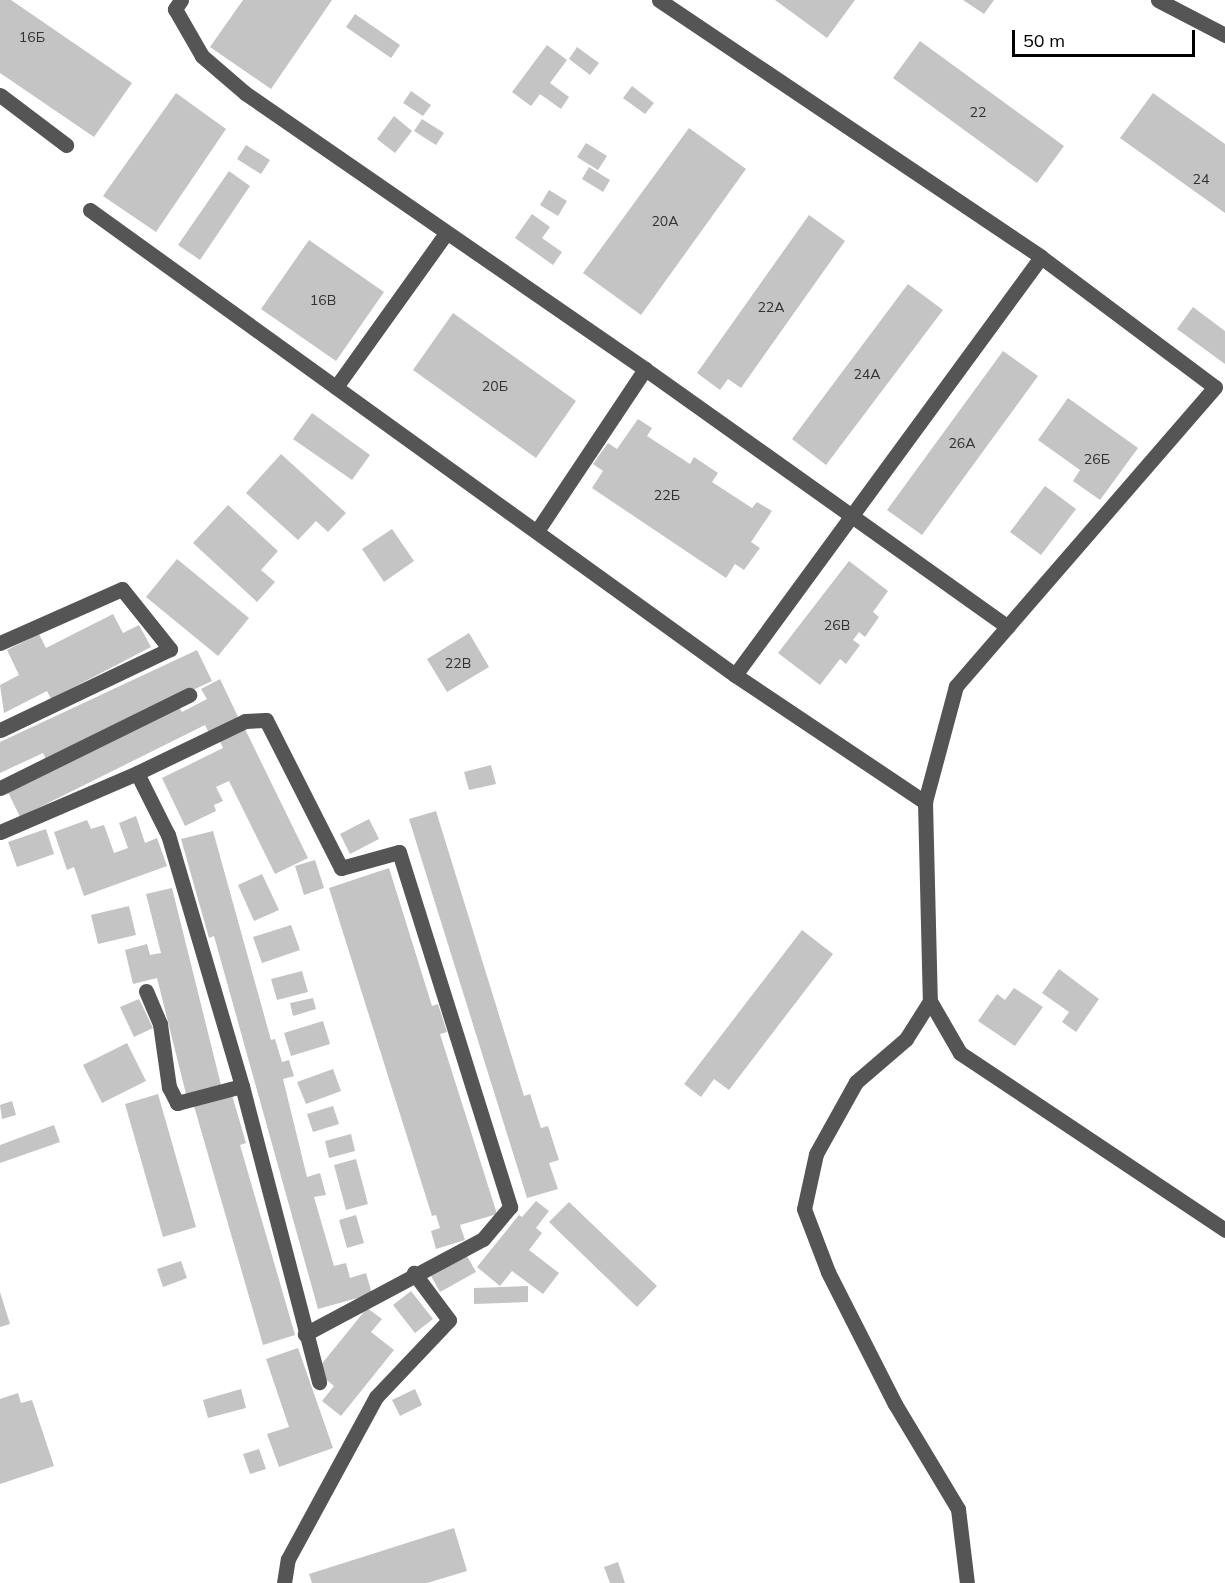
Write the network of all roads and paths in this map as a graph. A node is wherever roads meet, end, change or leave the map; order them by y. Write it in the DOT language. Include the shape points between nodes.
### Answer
graph roads {
  1 [pos="659,0"];
  2 [pos="1158,0"];
  3 [pos="173,3"];
  4 [pos="1225,36"];
  5 [pos="0,95"];
  6 [pos="66,146"];
  7 [pos="90,210"];
  8 [pos="445,235"];
  9 [pos="1041,257"];
  10 [pos="645,369"];
  11 [pos="336,387"];
  12 [pos="1220,389"];
  13 [pos="851,516"];
  14 [pos="537,531"];
  15 [pos="1008,627"];
  16 [pos="0,643"];
  17 [pos="735,675"];
  18 [pos="189,695"];
  19 [pos="0,730"];
  20 [pos="137,773"];
  21 [pos="0,788"];
  22 [pos="925,802"];
  23 [pos="0,832"];
  24 [pos="146,991"];
  25 [pos="930,1001"];
  26 [pos="242,1086"];
  27 [pos="1225,1230"];
  28 [pos="414,1273"];
  29 [pos="305,1334"];
  30 [pos="319,1382"];
  31 [pos="284,1583"];
  32 [pos="967,1583"];
  1 -- 9 [label="street"];
  2 -- 4 [label="street"];
  3 -- 8 [label="street" via="202,56 245,93"];
  5 -- 6 [label="street"];
  7 -- 11 [label="street"];
  8 -- 10 [label="street"];
  8 -- 11 [label="street"];
  9 -- 12 [label="street"];
  9 -- 13 [label="street"];
  10 -- 13 [label="street"];
  10 -- 14 [label="street"];
  11 -- 14 [label="street"];
  12 -- 15 [label="street"];
  13 -- 15 [label="street"];
  13 -- 17 [label="street"];
  14 -- 17 [label="street"];
  15 -- 22 [label="street" via="956,686"];
  16 -- 19 [label="street" via="122,589 170,649"];
  17 -- 22 [label="street"];
  18 -- 21 [label="street"];
  20 -- 23 [label="street"];
  20 -- 26 [label="street" via="168,835"];
  20 -- 28 [label="street" via="245,721 266,720 341,868 399,852 510,1207 483,1239"];
  22 -- 25 [label="street"];
  24 -- 26 [label="street" via="160,1024 169,1087 177,1103"];
  25 -- 27 [label="street" via="960,1053"];
  25 -- 32 [label="street" via="906,1039 856,1082 816,1154 804,1209 828,1272 895,1404 958,1509"];
  26 -- 29 [label="street"];
  28 -- 29 [label="street"];
  28 -- 31 [label="street" via="448,1320 376,1397 319,1496 288,1559"];
  29 -- 30 [label="street"];
}
